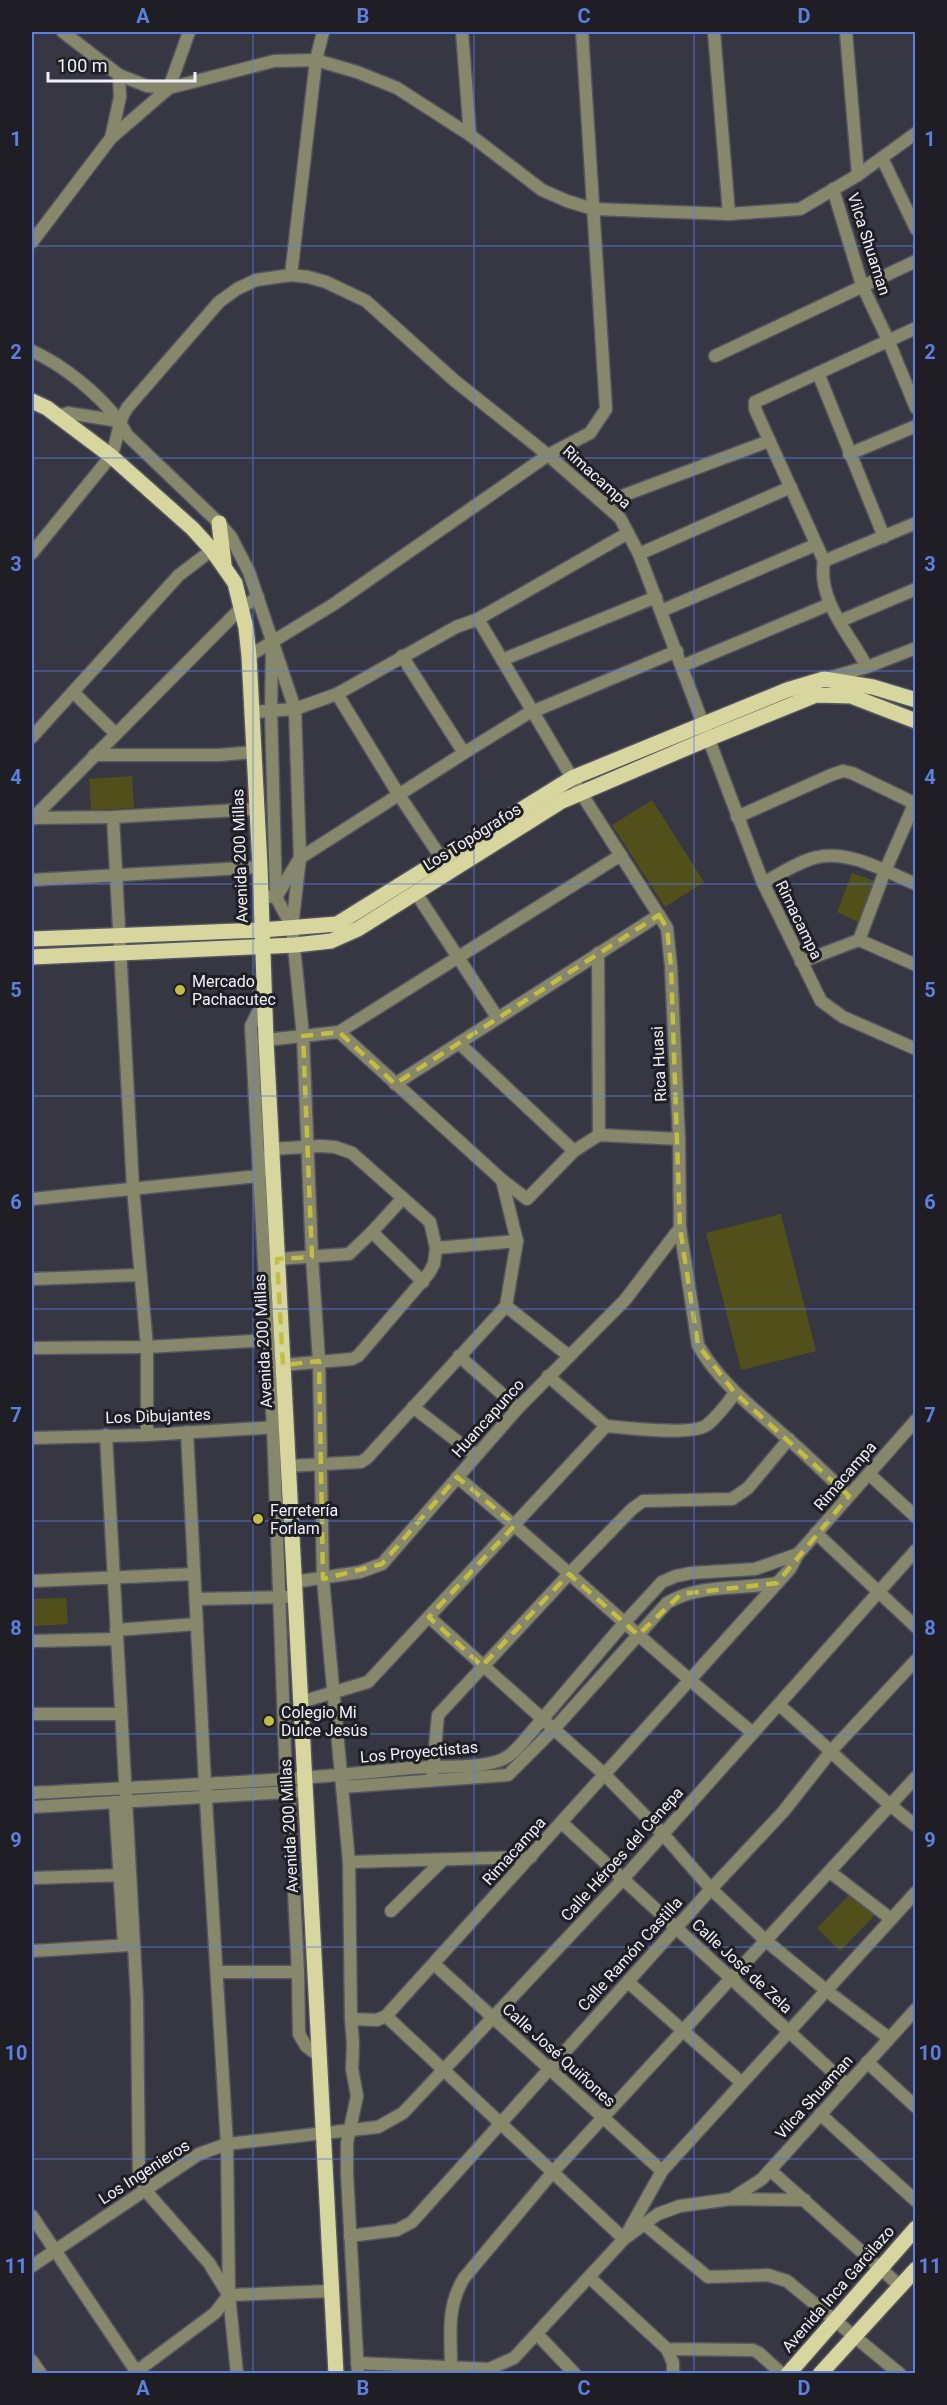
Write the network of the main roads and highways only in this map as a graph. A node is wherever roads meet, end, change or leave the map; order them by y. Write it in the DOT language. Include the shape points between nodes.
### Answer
graph roads {
  1 [pos="32,401"];
  2 [pos="219,523"];
  3 [pos="225,567"];
  4 [pos="915,700"];
  5 [pos="915,721"];
  6 [pos="446,865"];
  7 [pos="262,930"];
  8 [pos="32,939"];
  9 [pos="262,946"];
  10 [pos="32,957"];
  11 [pos="915,2228"];
  12 [pos="914,2273"];
  13 [pos="336,2373"];
  14 [pos="788,2373"];
  15 [pos="820,2373"];
  1 -- 3 [label="main road, Avenida 200 Millas" via="111,456 193,529"];
  2 -- 3 [label="main road"];
  3 -- 7 [label="main road, Avenida 200 Millas" via="242,607 249,656"];
  4 -- 6 [label="main road, Los Topógrafos" via="873,687 824,679 787,690 572,778"];
  5 -- 6 [label="main road, Los Topógrafos" via="851,696 816,695 562,801"];
  6 -- 7 [label="main road, Los Topógrafos" via="337,924"];
  6 -- 9 [label="main road, Los Topógrafos" via="416,893 342,938"];
  7 -- 8 [label="main road, Los Topógrafos"];
  7 -- 9 [label="main road, Avenida 200 Millas"];
  9 -- 10 [label="main road, Los Topógrafos"];
  9 -- 13 [label="main road, Avenida 200 Millas" via="283,1365 279,1427 288,1466 289,1592 301,1702"];
  11 -- 14 [label="main road, Avenida Inca Garcilazo"];
  12 -- 15 [label="main road"];
}
